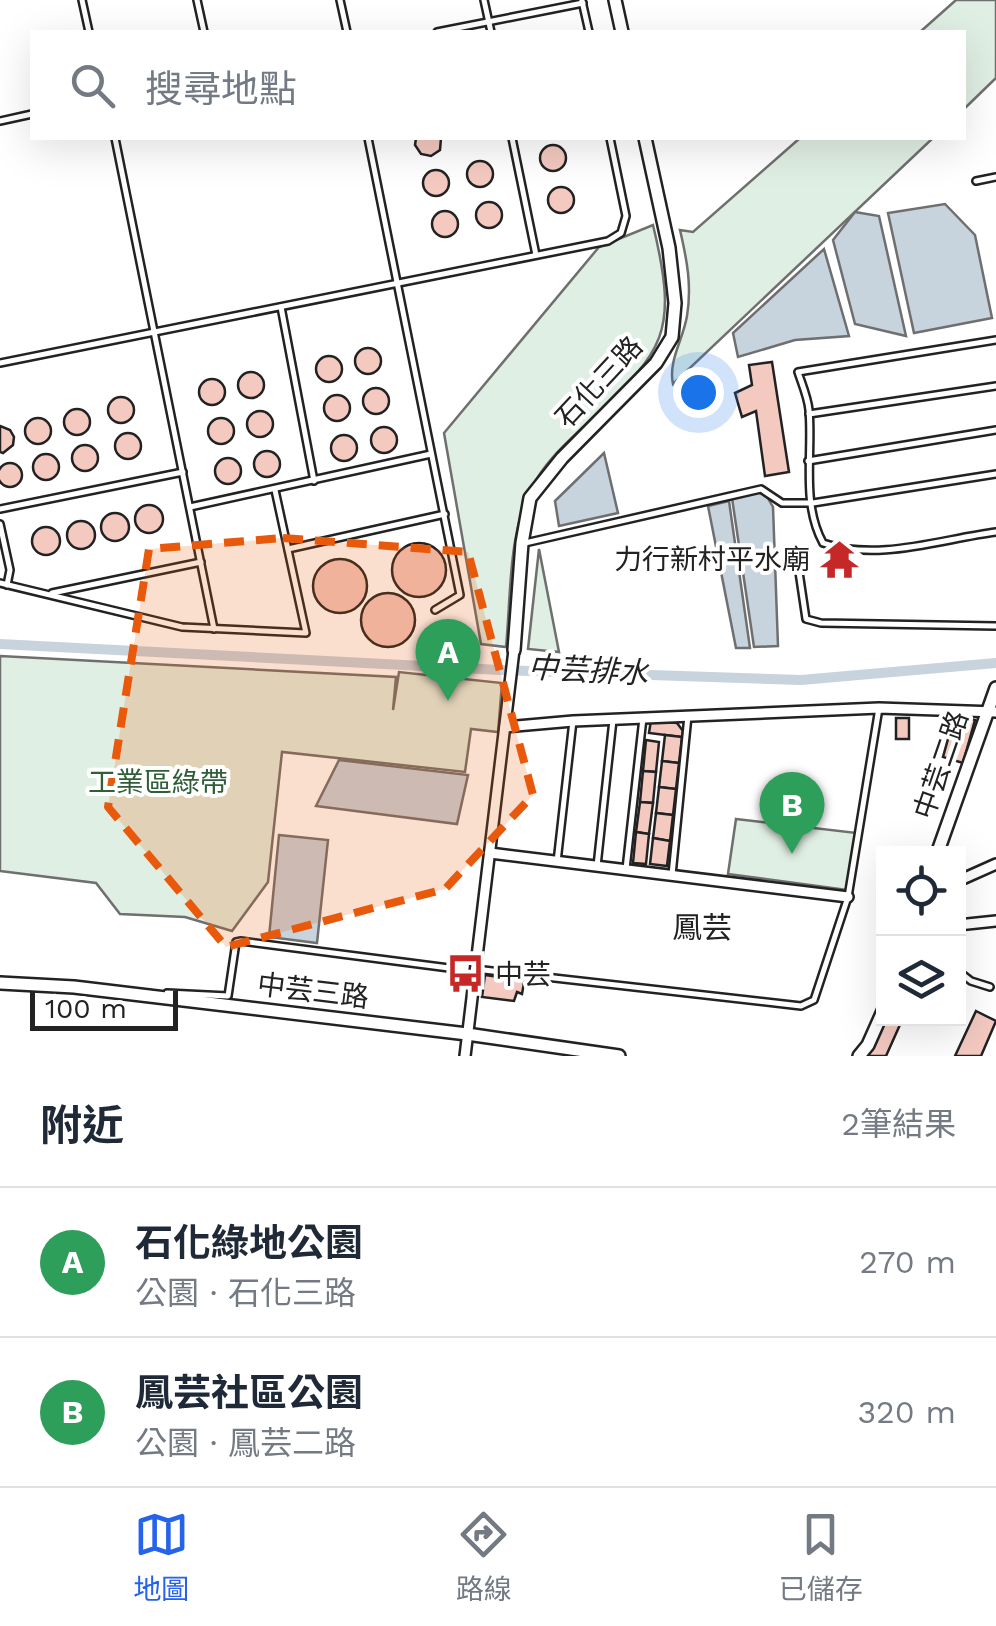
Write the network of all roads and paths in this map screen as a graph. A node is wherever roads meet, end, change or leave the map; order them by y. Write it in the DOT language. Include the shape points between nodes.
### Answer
graph roads {
  1 [pos="82,0"];
  2 [pos="197,0"];
  3 [pos="340,0"];
  4 [pos="484,0"];
  5 [pos="616,0"];
  6 [pos="582,2"];
  7 [pos="488,22"];
  8 [pos="89,30"];
  9 [pos="204,30"];
  10 [pos="346,30"];
  11 [pos="447,30"];
  12 [pos="490,30"];
  13 [pos="589,30"];
  14 [pos="622,30"];
  15 [pos="30,114"];
  16 [pos="0,121"];
  17 [pos="116,140"];
  18 [pos="368,140"];
  19 [pos="512,140"];
  20 [pos="610,140"];
  21 [pos="645,140"];
  22 [pos="996,177"];
  23 [pos="976,181"];
  24 [pos="536,255"];
  25 [pos="398,282"];
  26 [pos="280,306"];
  27 [pos="154,331"];
  28 [pos="996,340"];
  29 [pos="0,363"];
  30 [pos="996,386"];
  31 [pos="810,414"];
  32 [pos="996,430"];
  33 [pos="432,454"];
  34 [pos="808,461"];
  35 [pos="182,472"];
  36 [pos="996,474"];
  37 [pos="314,481"];
  38 [pos="275,490"];
  39 [pos="813,503"];
  40 [pos="190,508"];
  41 [pos="0,510"];
  42 [pos="445,514"];
  43 [pos="0,524"];
  44 [pos="996,532"];
  45 [pos="522,543"];
  46 [pos="288,549"];
  47 [pos="201,562"];
  48 [pos="799,572"];
  49 [pos="4,584"];
  50 [pos="47,594"];
  51 [pos="435,610"];
  52 [pos="996,626"];
  53 [pos="214,629"];
  54 [pos="514,650"];
  55 [pos="995,691"];
  56 [pos="879,708"];
  57 [pos="990,712"];
  58 [pos="688,716"];
  59 [pos="642,718"];
  60 [pos="613,719"];
  61 [pos="573,721"];
  62 [pos="505,727"];
  63 [pos="941,846"];
  64 [pos="490,854"];
  65 [pos="557,862"];
  66 [pos="996,864"];
  67 [pos="597,866"];
  68 [pos="626,870"];
  69 [pos="672,876"];
  70 [pos="966,877"];
  71 [pos="848,897"];
  72 [pos="996,921"];
  73 [pos="966,924"];
  74 [pos="449,968"];
  75 [pos="475,968"];
  76 [pos="966,977"];
  77 [pos="0,983"];
  78 [pos="74,987"];
  79 [pos="990,987"];
  80 [pos="877,1026"];
  81 [pos="467,1034"];
  82 [pos="464,1056"];
  83 [pos="614,1056"];
  84 [pos="859,1056"];
  1 -- 8 [label="lane"];
  2 -- 9 [label="lane"];
  3 -- 10 [label="lane"];
  4 -- 7 [label="lane"];
  5 -- 14 [label="street"];
  6 -- 7 [label="lane"];
  6 -- 13 [label="lane"];
  7 -- 11 [label="lane"];
  7 -- 12 [label="lane"];
  15 -- 16 [label="lane"];
  17 -- 27 [label="lane"];
  18 -- 25 [label="lane"];
  19 -- 24 [label="lane"];
  20 -- 24 [label="lane" via="626,216 621,234"];
  21 -- 45 [label="street, 石化三路" via="669,248 672,337 656,363 530,498"];
  22 -- 23 [label="lane"];
  24 -- 25 [label="lane"];
  25 -- 26 [label="lane"];
  25 -- 33 [label="lane"];
  26 -- 27 [label="lane"];
  26 -- 37 [label="lane"];
  27 -- 29 [label="lane"];
  27 -- 35 [label="lane"];
  28 -- 31 [label="lane" via="798,372"];
  30 -- 31 [label="lane"];
  31 -- 34 [label="lane"];
  32 -- 34 [label="lane"];
  33 -- 37 [label="lane"];
  33 -- 42 [label="lane"];
  34 -- 39 [label="lane"];
  35 -- 40 [label="lane"];
  35 -- 41 [label="lane"];
  36 -- 39 [label="lane"];
  37 -- 38 [label="lane"];
  38 -- 40 [label="lane"];
  38 -- 46 [label="lane"];
  39 -- 44 [label="lane" via="817,532 836,547 882,550"];
  39 -- 45 [label="lane" via="782,503 761,489"];
  40 -- 47 [label="lane"];
  42 -- 46 [label="lane"];
  42 -- 51 [label="lane" via="460,594"];
  43 -- 49 [label="lane" via="10,570"];
  45 -- 54 [label="street, 石化三路"];
  46 -- 53 [label="lane" via="306,633"];
  47 -- 50 [label="lane"];
  47 -- 53 [label="lane"];
  48 -- 52 [label="lane" via="802,612 821,624"];
  49 -- 50 [label="lane"];
  50 -- 53 [label="lane"];
  54 -- 62 [label="street"];
  55 -- 57 [label="street, 中芸二路"];
  56 -- 57 [label="street"];
  56 -- 58 [label="street"];
  56 -- 71 [label="lane"];
  57 -- 63 [label="street, 中芸二路"];
  58 -- 59 [label="street"];
  58 -- 69 [label="lane"];
  59 -- 60 [label="street"];
  59 -- 68 [label="lane"];
  60 -- 61 [label="street"];
  60 -- 67 [label="lane"];
  61 -- 62 [label="street"];
  61 -- 65 [label="lane"];
  62 -- 64 [label="street"];
  64 -- 65 [label="street"];
  64 -- 75 [label="street"];
  65 -- 67 [label="street"];
  66 -- 70 [label="street"];
  67 -- 68 [label="street"];
  68 -- 69 [label="street"];
  69 -- 71 [label="street"];
  71 -- 75 [label="lane" via="814,1000 801,1006"];
  72 -- 73 [label="street"];
  74 -- 78 [label="lane" via="236,942 228,996"];
  75 -- 81 [label="street"];
  76 -- 79 [label="lane"];
  77 -- 78 [label="street, 中芸三路"];
  78 -- 81 [label="street, 中芸三路"];
  80 -- 84 [label="street"];
  81 -- 82 [label="street"];
  81 -- 83 [label="street, 中芸三路"];
}
